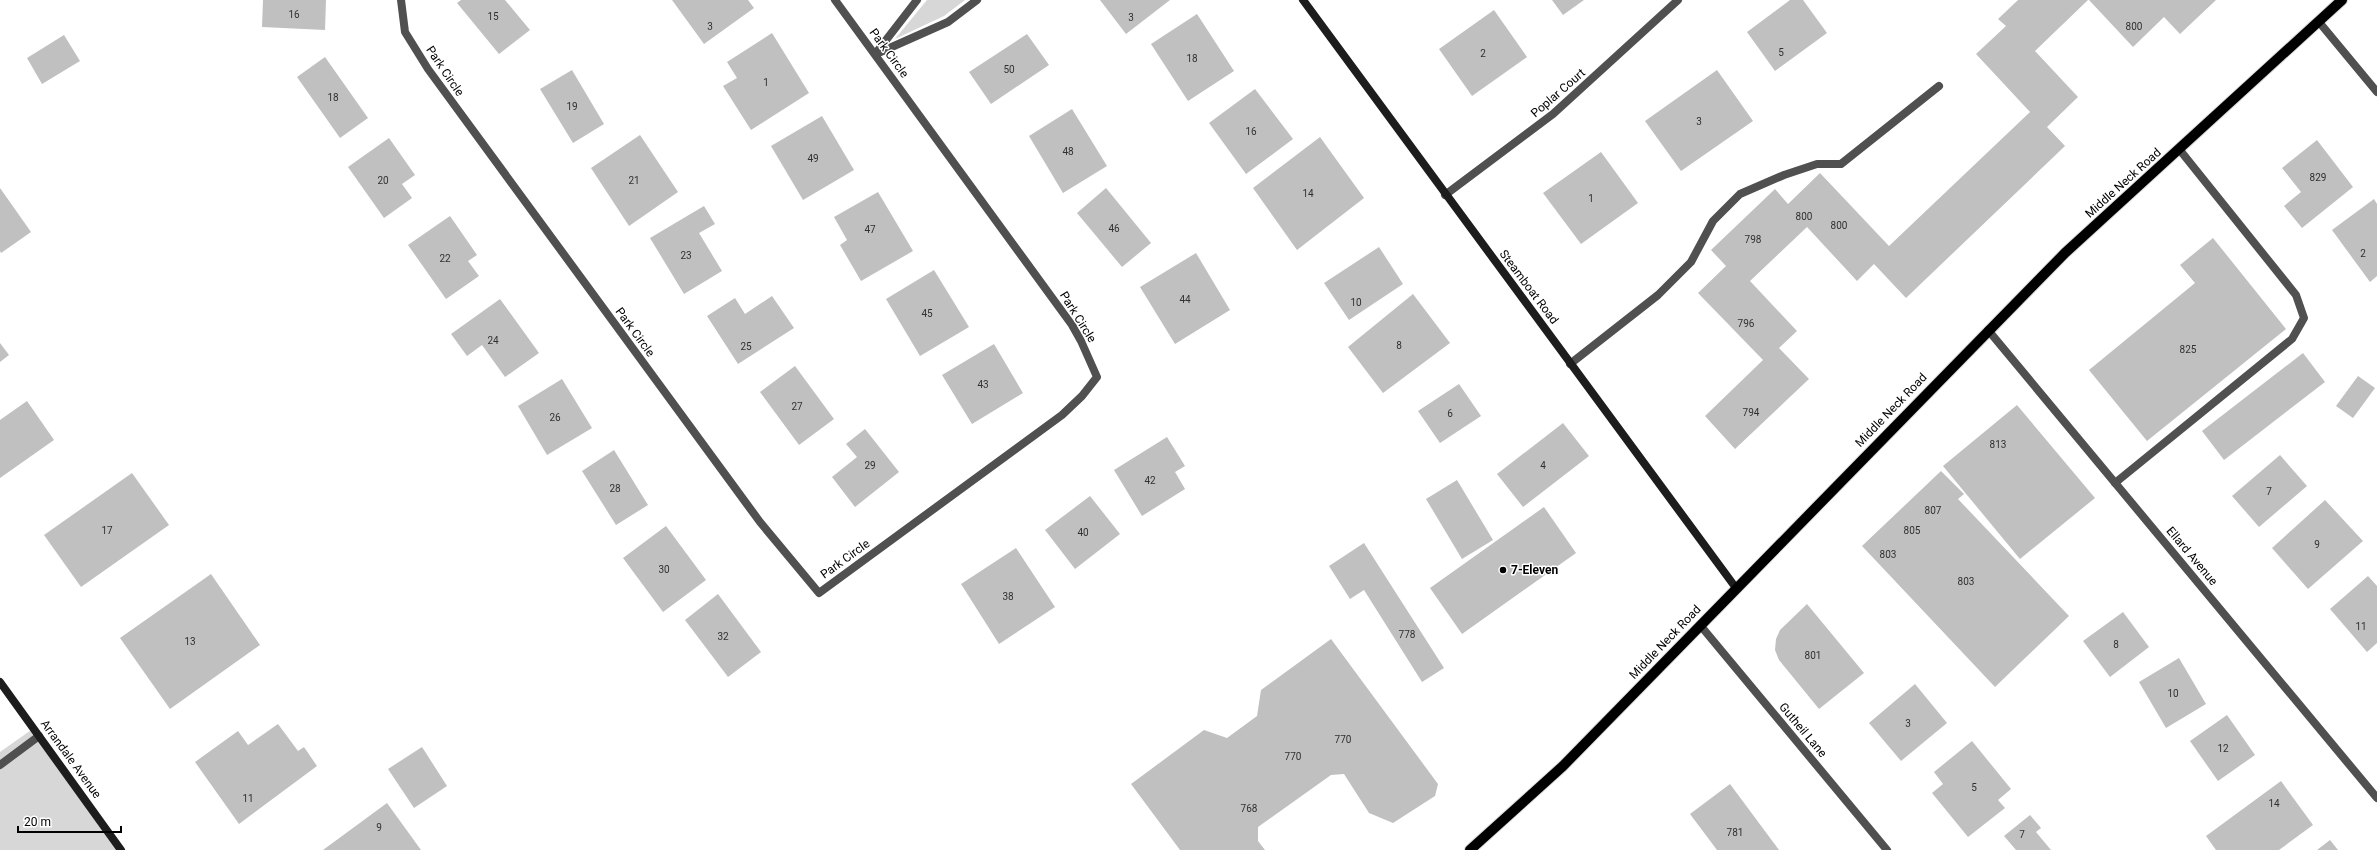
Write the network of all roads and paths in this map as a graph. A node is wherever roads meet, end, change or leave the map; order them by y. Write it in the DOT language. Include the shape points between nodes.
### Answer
graph roads {
  1 [pos="401,0"];
  2 [pos="835,0"];
  3 [pos="917,0"];
  4 [pos="977,0"];
  5 [pos="1303,0"];
  6 [pos="1678,0"];
  7 [pos="2342,0"];
  8 [pos="2319,22"];
  9 [pos="876,54"];
  10 [pos="1939,86"];
  11 [pos="2377,92"];
  12 [pos="2179,149"];
  13 [pos="1446,195"];
  14 [pos="1988,330"];
  15 [pos="1570,364"];
  16 [pos="2115,483"];
  17 [pos="1736,588"];
  18 [pos="1700,624"];
  19 [pos="0,682"];
  20 [pos="39,736"];
  21 [pos="0,765"];
  22 [pos="2377,798"];
  23 [pos="121,850"];
  24 [pos="1470,850"];
  25 [pos="1887,850"];
  1 -- 9 [label="street, Park Circle" via="405,32 428,69 760,522 819,592 1062,415 1082,396 1096,377 1072,325"];
  2 -- 9 [label="street, Park Circle"];
  3 -- 9 [label="street"];
  4 -- 9 [label="street" via="948,22"];
  5 -- 13 [label="street, Steamboat Road"];
  6 -- 13 [label="street, Poplar Court" via="1553,114"];
  7 -- 8 [label="main road, Middle Neck Road"];
  8 -- 11 [label="street"];
  8 -- 12 [label="main road, Middle Neck Road"];
  10 -- 15 [label="street" via="1841,164 1818,164 1740,194 1713,221 1691,262 1658,296"];
  12 -- 14 [label="main road, Middle Neck Road" via="2065,253"];
  12 -- 16 [label="street" via="2296,296 2304,318 2292,339"];
  13 -- 15 [label="street, Steamboat Road"];
  14 -- 16 [label="street, Ellard Avenue"];
  14 -- 17 [label="main road, Middle Neck Road"];
  15 -- 17 [label="street, Steamboat Road"];
  16 -- 22 [label="street, Ellard Avenue"];
  17 -- 18 [label="main road, Middle Neck Road"];
  18 -- 24 [label="main road, Middle Neck Road" via="1564,766"];
  18 -- 25 [label="street, Gutheil Lane"];
  19 -- 20 [label="street, Arrandale Avenue"];
  20 -- 21 [label="street"];
  20 -- 23 [label="street, Arrandale Avenue"];
}
